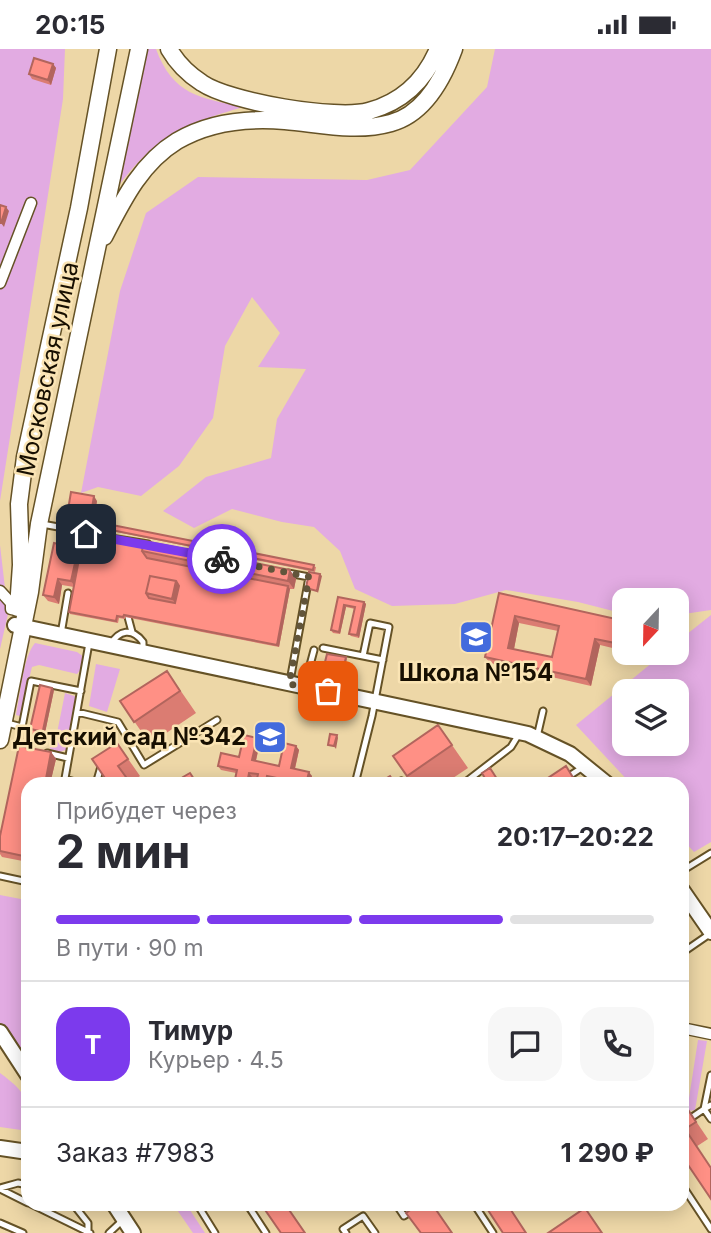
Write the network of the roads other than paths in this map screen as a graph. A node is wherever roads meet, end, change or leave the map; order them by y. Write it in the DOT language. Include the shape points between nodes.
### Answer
graph roads {
  1 [pos="108,49"];
  2 [pos="139,49"];
  3 [pos="169,49"];
  4 [pos="438,49"];
  5 [pos="454,49"];
  6 [pos="31,203"];
  7 [pos="94,258"];
  8 [pos="0,283"];
  9 [pos="39,524"];
  10 [pos="86,534"];
  11 [pos="158,546"];
  12 [pos="76,551"];
  13 [pos="284,572"];
  14 [pos="0,591"];
  15 [pos="68,593"];
  16 [pos="130,606"];
  17 [pos="19,621"];
  18 [pos="132,632"];
  19 [pos="61,634"];
  20 [pos="89,641"];
  21 [pos="110,645"];
  22 [pos="323,648"];
  23 [pos="314,650"];
  24 [pos="144,652"];
  25 [pos="363,656"];
  26 [pos="383,660"];
  27 [pos="289,684"];
  28 [pos="305,687"];
  29 [pos="81,691"];
  30 [pos="0,697"];
  31 [pos="375,700"];
  32 [pos="543,711"];
  33 [pos="77,712"];
  34 [pos="217,720"];
  35 [pos="4,723"];
  36 [pos="520,732"];
  37 [pos="537,737"];
  38 [pos="0,740"];
  39 [pos="131,743"];
  40 [pos="122,750"];
  41 [pos="43,752"];
  42 [pos="112,756"];
  43 [pos="68,758"];
  44 [pos="585,765"];
  45 [pos="65,777"];
  46 [pos="98,777"];
  47 [pos="357,777"];
  48 [pos="472,777"];
  49 [pos="567,777"];
  50 [pos="599,777"];
  51 [pos="710,856"];
  52 [pos="689,867"];
  53 [pos="0,876"];
  54 [pos="21,880"];
  55 [pos="689,900"];
  56 [pos="711,933"];
  57 [pos="689,948"];
  58 [pos="689,1029"];
  59 [pos="0,1032"];
  60 [pos="711,1034"];
  61 [pos="21,1064"];
  62 [pos="711,1075"];
  63 [pos="711,1105"];
  64 [pos="704,1109"];
  65 [pos="689,1119"];
  66 [pos="711,1119"];
  67 [pos="0,1148"];
  68 [pos="21,1151"];
  69 [pos="21,1183"];
  70 [pos="0,1188"];
  71 [pos="689,1196"];
  72 [pos="21,1198"];
  73 [pos="46,1211"];
  74 [pos="79,1211"];
  75 [pos="119,1211"];
  76 [pos="201,1211"];
  77 [pos="252,1211"];
  78 [pos="479,1211"];
  79 [pos="124,1219"];
  80 [pos="0,1223"];
  81 [pos="711,1229"];
  82 [pos="89,1232"];
  83 [pos="23,1233"];
  84 [pos="109,1233"];
  85 [pos="133,1233"];
  86 [pos="215,1233"];
  87 [pos="266,1233"];
  88 [pos="346,1233"];
  89 [pos="375,1233"];
  90 [pos="493,1233"];
  1 -- 17 [label="main road, Московская улица" via="25,457 20,497"];
  2 -- 7 [label="main road, Московская улица"];
  3 -- 4 [label="main road" via="177,64 204,85 250,100 338,113 368,112 393,102 416,85"];
  5 -- 7 [label="main road" via="431,94 393,123 340,128 252,120 209,127 178,141 140,174"];
  6 -- 8 [label="street"];
  7 -- 9 [label="main road, Московская улица"];
  9 -- 12 [label="lane" via="80,531"];
  9 -- 17 [label="main road, Московская улица"];
  10 -- 11 [label="lane"];
  13 -- 27 [label="lane" via="309,577"];
  14 -- 17 [label="street"];
  15 -- 19 [label="lane"];
  16 -- 18 [label="lane"];
  17 -- 19 [label="street"];
  17 -- 30 [label="main road, Московская улица"];
  17 -- 35 [label="main road, Московская улица"];
  18 -- 21 [label="lane" via="116,636"];
  18 -- 24 [label="lane" via="143,642"];
  19 -- 20 [label="street"];
  20 -- 21 [label="street"];
  20 -- 29 [label="lane"];
  21 -- 24 [label="street"];
  22 -- 25 [label="lane"];
  23 -- 28 [label="lane"];
  24 -- 27 [label="street"];
  25 -- 26 [label="lane"];
  25 -- 26 [label="lane" via="370,623 389,627"];
  26 -- 31 [label="lane"];
  27 -- 28 [label="street"];
  28 -- 31 [label="street"];
  29 -- 33 [label="lane"];
  29 -- 35 [label="lane" via="31,681 22,727"];
  31 -- 36 [label="street"];
  31 -- 47 [label="lane"];
  32 -- 37 [label="lane"];
  33 -- 39 [label="lane" via="118,722"];
  33 -- 43 [label="lane"];
  34 -- 39 [label="lane" via="144,765"];
  35 -- 38 [label="main road, Московская улица"];
  36 -- 37 [label="street"];
  36 -- 48 [label="lane" via="510,747"];
  37 -- 44 [label="street"];
  39 -- 40 [label="lane"];
  41 -- 43 [label="lane"];
  42 -- 46 [label="lane" via="102,763"];
  43 -- 45 [label="lane"];
  44 -- 49 [label="lane"];
  44 -- 50 [label="street"];
  51 -- 52 [label="lane"];
  53 -- 54 [label="lane"];
  55 -- 56 [label="street"];
  56 -- 57 [label="lane"];
  58 -- 60 [label="street"];
  59 -- 61 [label="street"];
  62 -- 64 [label="lane"];
  63 -- 64 [label="lane"];
  64 -- 65 [label="lane"];
  64 -- 66 [label="lane"];
  67 -- 68 [label="street"];
  69 -- 70 [label="lane"];
  70 -- 72 [label="lane"];
  71 -- 81 [label="lane"];
  73 -- 82 [label="lane"];
  74 -- 82 [label="lane"];
  75 -- 79 [label="street"];
  76 -- 86 [label="lane"];
  77 -- 87 [label="lane"];
  78 -- 90 [label="lane"];
  79 -- 84 [label="lane"];
  79 -- 85 [label="street"];
  80 -- 83 [label="lane"];
  88 -- 89 [label="lane" via="343,1229 363,1216"];
}
